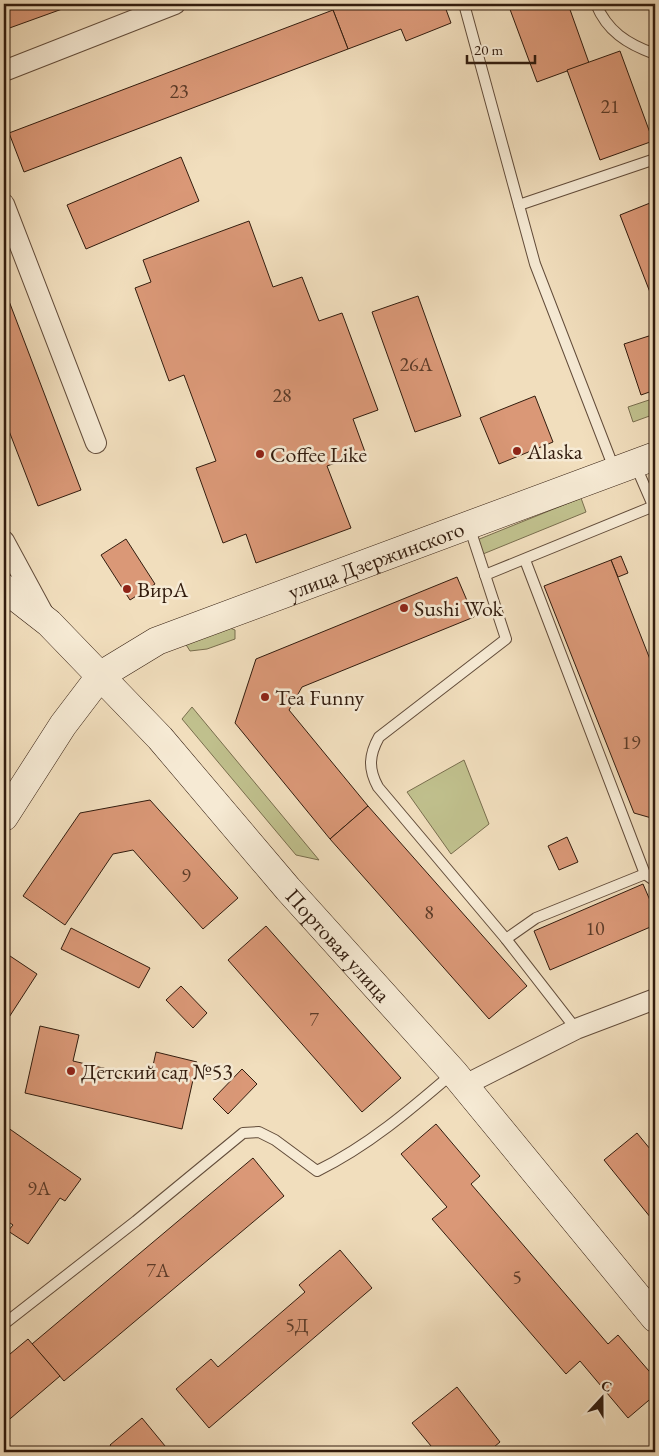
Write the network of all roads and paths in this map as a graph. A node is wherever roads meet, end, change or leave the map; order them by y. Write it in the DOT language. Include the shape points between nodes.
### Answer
graph roads {
  1 [pos="175,4"];
  2 [pos="464,4"];
  3 [pos="596,4"];
  4 [pos="655,54"];
  5 [pos="4,71"];
  6 [pos="655,159"];
  7 [pos="4,204"];
  8 [pos="519,205"];
  9 [pos="96,443"];
  10 [pos="635,463"];
  11 [pos="654,508"];
  12 [pos="468,525"];
  13 [pos="4,541"];
  14 [pos="525,560"];
  15 [pos="485,575"];
  16 [pos="4,588"];
  17 [pos="49,623"];
  18 [pos="102,675"];
  19 [pos="4,817"];
  20 [pos="645,874"];
  21 [pos="655,881"];
  22 [pos="506,939"];
  23 [pos="655,999"];
  24 [pos="576,1029"];
  25 [pos="459,1079"];
  26 [pos="655,1318"];
  27 [pos="4,1324"];
  1 -- 5 [label="street"];
  2 -- 8 [label="lane"];
  3 -- 4 [label="lane" via="603,21 616,34"];
  6 -- 8 [label="lane"];
  7 -- 9 [label="street"];
  8 -- 10 [label="lane" via="535,264"];
  10 -- 11 [label="lane"];
  10 -- 12 [label="main road, улица Дзержинского"];
  11 -- 14 [label="lane"];
  12 -- 15 [label="lane"];
  12 -- 18 [label="main road, улица Дзержинского" via="157,641"];
  13 -- 17 [label="street"];
  14 -- 15 [label="lane"];
  14 -- 20 [label="lane"];
  15 -- 22 [label="lane" via="506,638 379,736 369,761 378,787"];
  16 -- 17 [label="main road, Портовая улица"];
  17 -- 18 [label="main road, Портовая улица"];
  18 -- 19 [label="main road" via="63,725"];
  18 -- 25 [label="main road, Портовая улица"];
  20 -- 21 [label="lane"];
  20 -- 22 [label="lane" via="536,918"];
  22 -- 24 [label="lane"];
  23 -- 24 [label="street"];
  24 -- 25 [label="street"];
  25 -- 26 [label="main road, Портовая улица"];
  25 -- 27 [label="lane" via="344,1158 318,1171 275,1140 259,1132 242,1133"];
}
